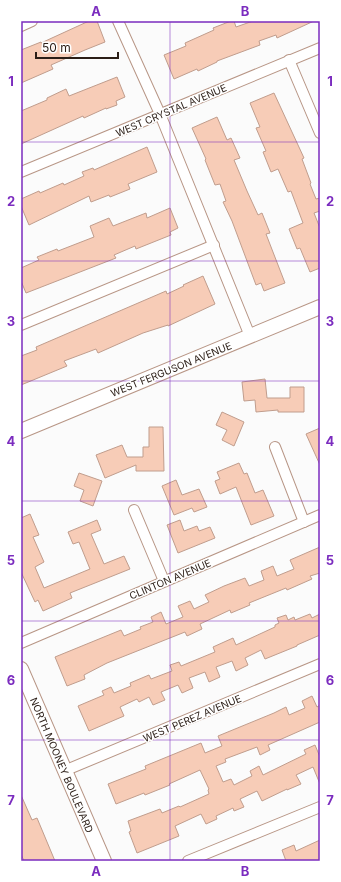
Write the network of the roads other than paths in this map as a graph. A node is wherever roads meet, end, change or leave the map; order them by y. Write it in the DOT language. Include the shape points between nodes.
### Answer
graph roads {
  1 [pos="32,21"];
  2 [pos="118,21"];
  3 [pos="21,26"];
  4 [pos="320,48"];
  5 [pos="290,60"];
  6 [pos="160,114"];
  7 [pos="320,133"];
  8 [pos="21,172"];
  9 [pos="214,245"];
  10 [pos="320,307"];
  11 [pos="21,325"];
  12 [pos="250,336"];
  13 [pos="21,431"];
  14 [pos="275,447"];
  15 [pos="134,510"];
  16 [pos="320,516"];
  17 [pos="304,522"];
  18 [pos="164,581"];
  19 [pos="21,643"];
  20 [pos="320,664"];
  21 [pos="21,669"];
  22 [pos="64,771"];
  23 [pos="320,807"];
  24 [pos="104,861"];
  25 [pos="188,861"];
  1 -- 3 [label="street"];
  2 -- 6 [label="street"];
  4 -- 5 [label="street, WEST CRYSTAL AVENUE"];
  5 -- 6 [label="street, WEST CRYSTAL AVENUE"];
  5 -- 7 [label="street"];
  6 -- 8 [label="street, WEST CRYSTAL AVENUE"];
  6 -- 9 [label="street"];
  9 -- 11 [label="street"];
  9 -- 12 [label="street"];
  10 -- 12 [label="street, WEST FERGUSON AVENUE"];
  12 -- 13 [label="street, WEST FERGUSON AVENUE"];
  14 -- 17 [label="street"];
  15 -- 18 [label="street"];
  16 -- 17 [label="street, CLINTON AVENUE"];
  17 -- 18 [label="street, CLINTON AVENUE"];
  18 -- 19 [label="street, CLINTON AVENUE"];
  20 -- 22 [label="street, WEST PEREZ AVENUE"];
  21 -- 22 [label="street, NORTH MOONEY BOULEVARD"];
  22 -- 24 [label="street, NORTH MOONEY BOULEVARD"];
  23 -- 25 [label="street"];
}
